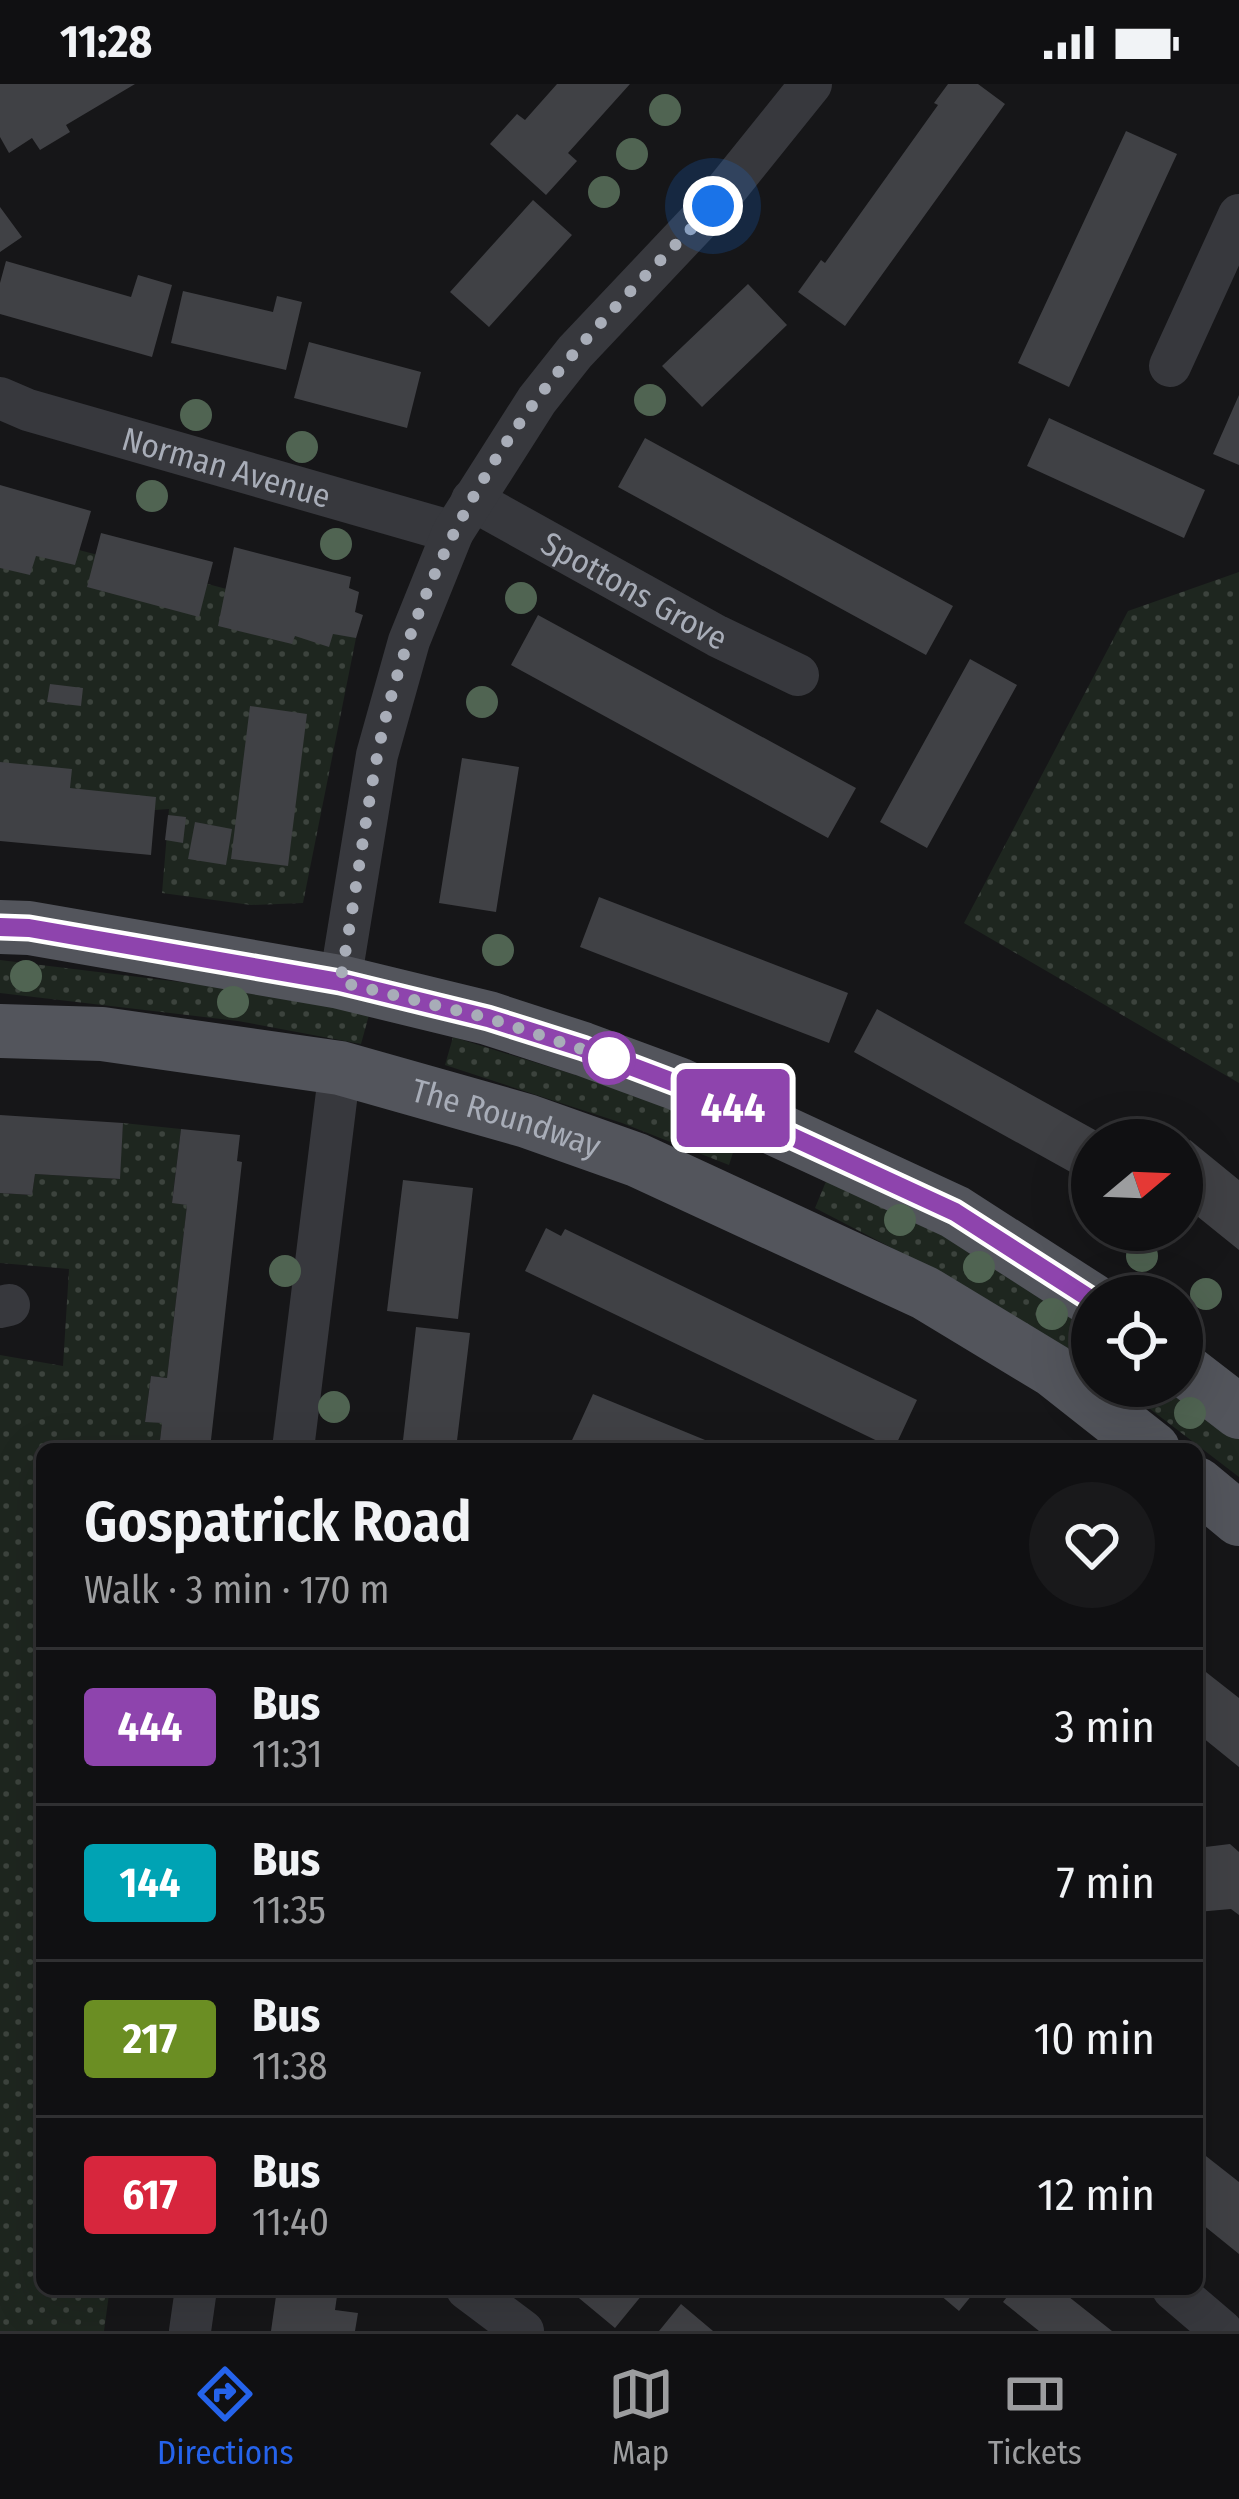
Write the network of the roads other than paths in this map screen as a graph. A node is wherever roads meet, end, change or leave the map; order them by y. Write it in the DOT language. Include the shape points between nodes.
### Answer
graph roads {
  1 [pos="811,84"];
  2 [pos="1239,215"];
  3 [pos="1170,366"];
  4 [pos="0,398"];
  5 [pos="462,516"];
  6 [pos="798,675"];
  7 [pos="0,927"];
  8 [pos="340,982"];
  9 [pos="0,1030"];
  10 [pos="340,1068"];
  11 [pos="782,1130"];
  12 [pos="749,1208"];
  13 [pos="1071,1287"];
  14 [pos="1203,1384"];
  15 [pos="1239,1412"];
  16 [pos="293,1443"];
  17 [pos="1145,1443"];
  18 [pos="1203,1489"];
  19 [pos="1239,1519"];
  20 [pos="195,2295"];
  21 [pos="474,2295"];
  22 [pos="1179,2295"];
  23 [pos="190,2331"];
  24 [pos="523,2331"];
  25 [pos="1222,2331"];
  1 -- 5 [label="street" via="713,206 575,352"];
  2 -- 3 [label="street"];
  4 -- 5 [label="street, Norman Avenue"];
  5 -- 6 [label="street, Spottons Grove"];
  5 -- 8 [label="street" via="409,641 377,755"];
  7 -- 8 [label="main road"];
  8 -- 11 [label="main road" via="583,1048"];
  9 -- 10 [label="main road, The Roundway" via="102,1034"];
  10 -- 12 [label="main road, The Roundway" via="527,1121"];
  10 -- 16 [label="street"];
  11 -- 12 [label="main road"];
  11 -- 13 [label="main road" via="955,1212"];
  12 -- 17 [label="main road, The Roundway" via="925,1293 1054,1370"];
  14 -- 15 [label="main road"];
  18 -- 19 [label="main road"];
  20 -- 23 [label="street"];
  21 -- 24 [label="street"];
  22 -- 25 [label="street"];
}
